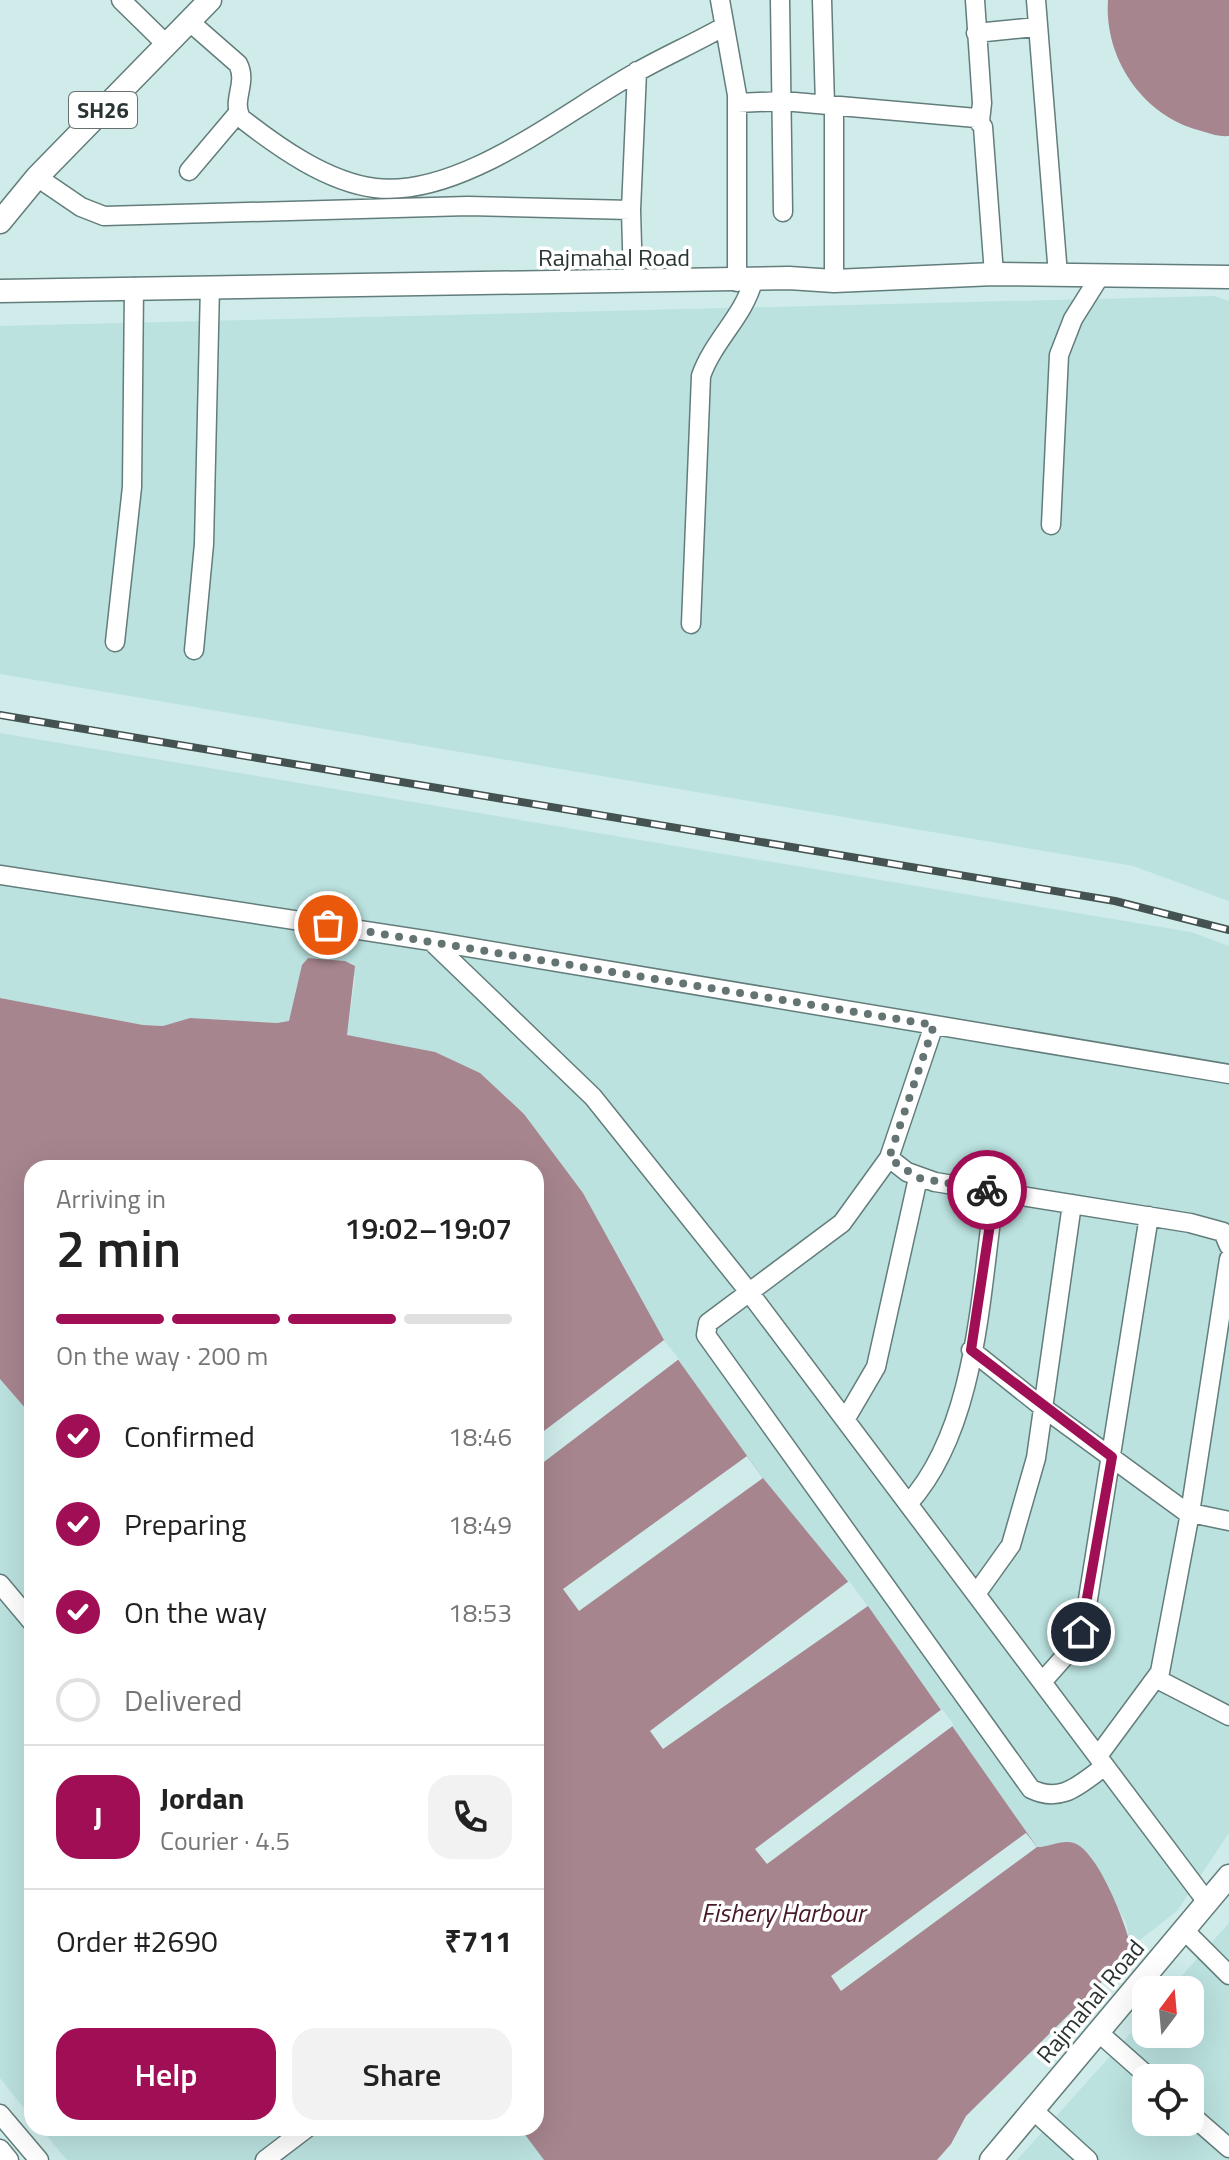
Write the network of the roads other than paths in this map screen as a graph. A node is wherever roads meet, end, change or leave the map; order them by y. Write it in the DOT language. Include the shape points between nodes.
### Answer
graph roads {
  1 [pos="121,0"];
  2 [pos="210,0"];
  3 [pos="720,0"];
  4 [pos="780,0"];
  5 [pos="822,0"];
  6 [pos="975,0"];
  7 [pos="1036,0"];
  8 [pos="190,22"];
  9 [pos="723,27"];
  10 [pos="1036,27"];
  11 [pos="976,33"];
  12 [pos="167,45"];
  13 [pos="637,71"];
  14 [pos="783,101"];
  15 [pos="737,103"];
  16 [pos="829,105"];
  17 [pos="238,113"];
  18 [pos="980,121"];
  19 [pos="189,171"];
  20 [pos="37,177"];
  21 [pos="631,210"];
  22 [pos="783,212"];
  23 [pos="0,222"];
  24 [pos="994,274"];
  25 [pos="1058,275"];
  26 [pos="1100,276"];
  27 [pos="1229,277"];
  28 [pos="745,281"];
  29 [pos="834,281"];
  30 [pos="633,282"];
  31 [pos="210,286"];
  32 [pos="134,287"];
  33 [pos="0,291"];
  34 [pos="1051,525"];
  35 [pos="691,624"];
  36 [pos="115,642"];
  37 [pos="194,650"];
  38 [pos="0,875"];
  39 [pos="431,941"];
  40 [pos="934,1025"];
  41 [pos="1229,1074"];
  42 [pos="889,1158"];
  43 [pos="918,1178"];
  44 [pos="995,1191"];
  45 [pos="1072,1204"];
  46 [pos="1149,1216"];
  47 [pos="1229,1246"];
  48 [pos="1229,1259"];
  49 [pos="749,1292"];
  50 [pos="971,1350"];
  51 [pos="1045,1409"];
  52 [pos="845,1420"];
  53 [pos="1112,1457"];
  54 [pos="908,1504"];
  55 [pos="1190,1513"];
  56 [pos="1229,1521"];
  57 [pos="0,1584"];
  58 [pos="976,1594"];
  59 [pos="24,1612"];
  60 [pos="1157,1679"];
  61 [pos="1042,1682"];
  62 [pos="1229,1716"];
  63 [pos="1101,1761"];
  64 [pos="1229,1876"];
  65 [pos="1207,1902"];
  66 [pos="1184,1930"];
  67 [pos="1229,1975"];
  68 [pos="1098,2032"];
  69 [pos="1134,2064"];
  70 [pos="1033,2110"];
  71 [pos="0,2114"];
  72 [pos="1204,2126"];
  73 [pos="296,2136"];
  74 [pos="1229,2148"];
  75 [pos="0,2149"];
  76 [pos="9,2160"];
  77 [pos="39,2160"];
  78 [pos="265,2160"];
  79 [pos="991,2160"];
  80 [pos="1088,2160"];
  1 -- 12 [label="street"];
  2 -- 8 [label="main road, SH26"];
  3 -- 9 [label="street"];
  4 -- 14 [label="street"];
  5 -- 16 [label="street"];
  6 -- 11 [label="street"];
  7 -- 10 [label="street"];
  8 -- 12 [label="main road, SH26"];
  8 -- 17 [label="street" via="242,72"];
  9 -- 13 [label="street"];
  9 -- 15 [label="street"];
  10 -- 11 [label="street"];
  10 -- 25 [label="street"];
  11 -- 18 [label="street"];
  12 -- 20 [label="main road, SH26"];
  13 -- 17 [label="street" via="477,166 406,187 379,188 341,179 252,127"];
  13 -- 21 [label="street"];
  14 -- 15 [label="street"];
  14 -- 16 [label="street"];
  14 -- 22 [label="street"];
  15 -- 28 [label="street"];
  16 -- 18 [label="street"];
  16 -- 29 [label="street"];
  17 -- 19 [label="street"];
  18 -- 24 [label="street"];
  20 -- 21 [label="street" via="104,216 468,206"];
  20 -- 23 [label="main road, SH26"];
  21 -- 30 [label="street"];
  24 -- 25 [label="main road, Rajmahal Road"];
  24 -- 29 [label="main road, Rajmahal Road"];
  25 -- 26 [label="main road, Rajmahal Road"];
  26 -- 27 [label="main road, Rajmahal Road"];
  26 -- 34 [label="street" via="1073,319 1059,355"];
  28 -- 29 [label="main road, Rajmahal Road"];
  28 -- 30 [label="main road, Rajmahal Road"];
  28 -- 35 [label="street" via="741,309 708,354 701,376"];
  30 -- 31 [label="main road, Rajmahal Road"];
  31 -- 32 [label="main road, Rajmahal Road"];
  31 -- 37 [label="street" via="204,544"];
  32 -- 33 [label="main road, Rajmahal Road"];
  32 -- 36 [label="street" via="132,487"];
  38 -- 39 [label="street"];
  39 -- 40 [label="street"];
  39 -- 49 [label="street" via="593,1097"];
  40 -- 41 [label="street"];
  40 -- 42 [label="street"];
  42 -- 43 [label="street"];
  42 -- 49 [label="street" via="833,1232"];
  43 -- 44 [label="street"];
  43 -- 52 [label="street" via="876,1367"];
  44 -- 45 [label="street"];
  44 -- 50 [label="street"];
  45 -- 46 [label="street"];
  45 -- 51 [label="street"];
  46 -- 47 [label="street" via="1223,1232"];
  46 -- 53 [label="street"];
  47 -- 48 [label="street"];
  48 -- 55 [label="street"];
  49 -- 52 [label="street"];
  49 -- 63 [label="street" via="708,1323 706,1335 1031,1789 1066,1794"];
  50 -- 51 [label="street"];
  50 -- 54 [label="street" via="944,1451"];
  51 -- 53 [label="street"];
  51 -- 58 [label="street" via="1018,1530"];
  52 -- 54 [label="street"];
  53 -- 55 [label="street"];
  53 -- 61 [label="street" via="1081,1632"];
  54 -- 58 [label="street"];
  55 -- 56 [label="street"];
  55 -- 60 [label="street"];
  57 -- 59 [label="street"];
  58 -- 61 [label="street"];
  60 -- 62 [label="street"];
  60 -- 63 [label="street"];
  61 -- 63 [label="street"];
  63 -- 65 [label="street"];
  64 -- 65 [label="main road, Rajmahal Road"];
  65 -- 66 [label="main road, Rajmahal Road"];
  66 -- 67 [label="street"];
  66 -- 68 [label="main road, Rajmahal Road"];
  68 -- 69 [label="street"];
  68 -- 70 [label="main road, Rajmahal Road"];
  70 -- 79 [label="main road, Rajmahal Road"];
  70 -- 80 [label="street"];
  71 -- 77 [label="street"];
  72 -- 74 [label="street"];
  73 -- 78 [label="street"];
  75 -- 76 [label="street"];
}
